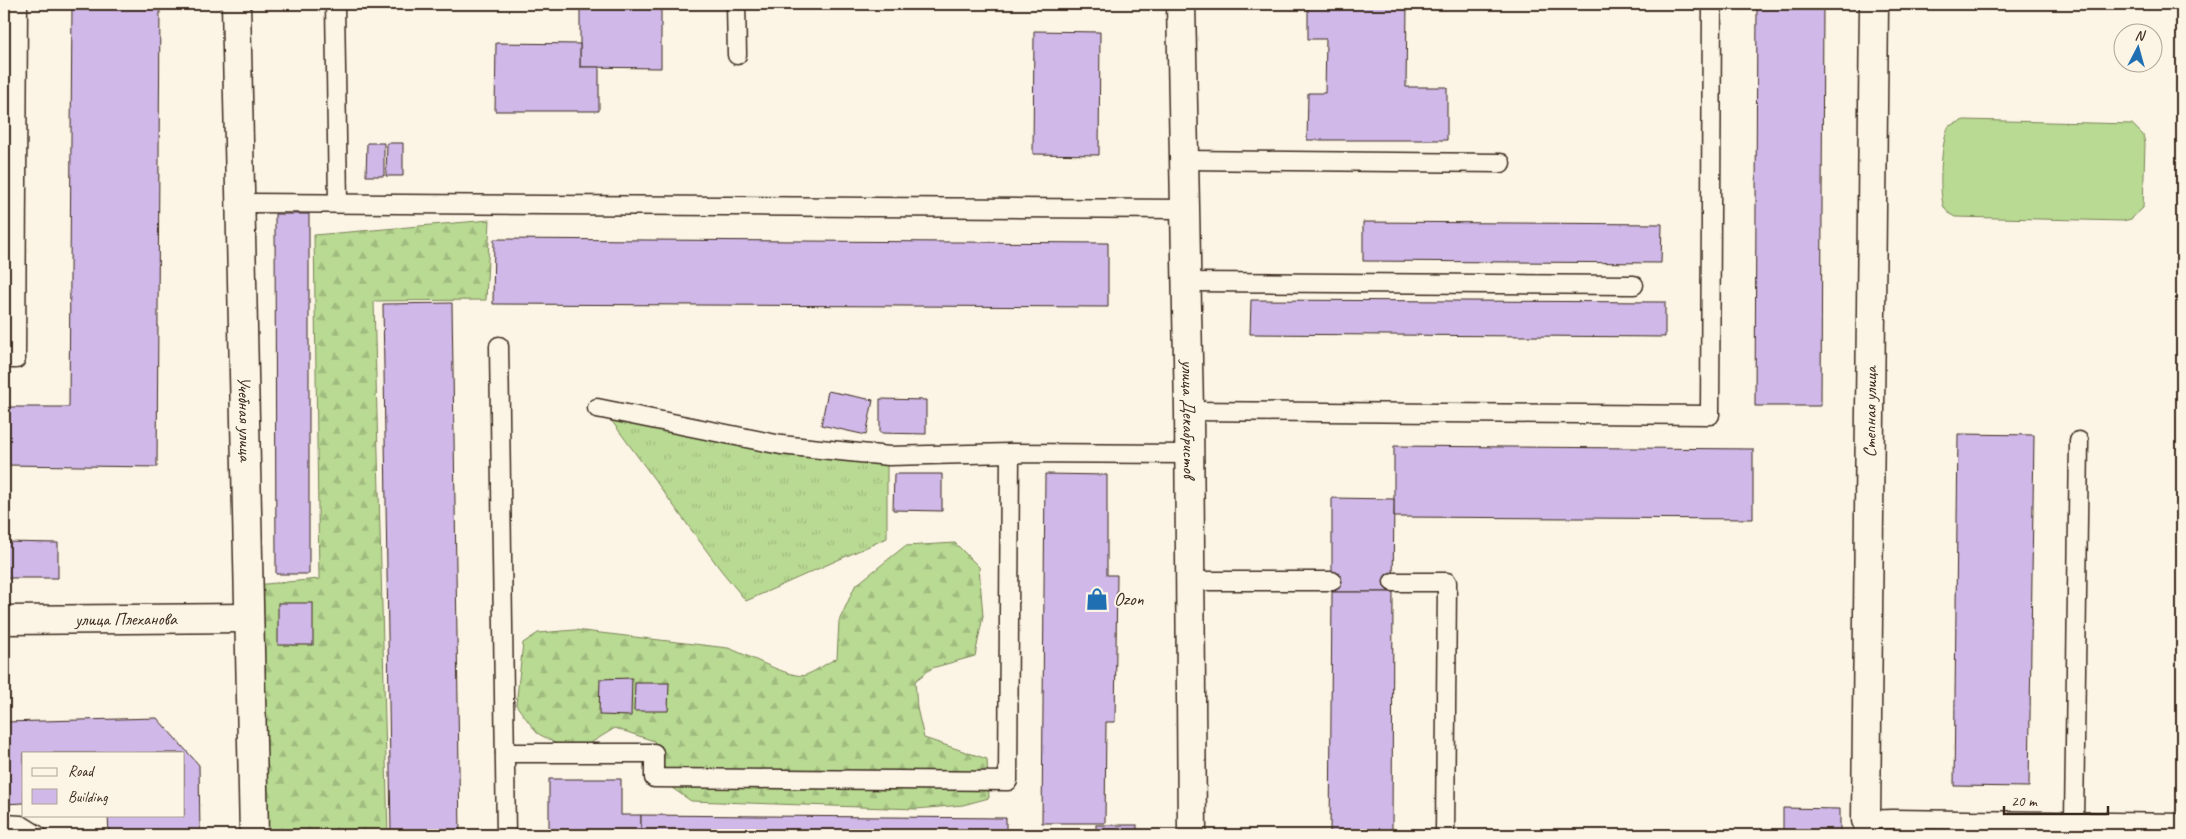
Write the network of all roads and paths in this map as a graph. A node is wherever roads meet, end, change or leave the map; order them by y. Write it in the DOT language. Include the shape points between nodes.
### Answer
graph roads {
  1 [pos="18,4"];
  2 [pos="236,4"];
  3 [pos="335,4"];
  4 [pos="736,4"];
  5 [pos="1181,4"];
  6 [pos="1712,4"];
  7 [pos="1874,4"];
  8 [pos="737,55"];
  9 [pos="11,132"];
  10 [pos="1184,160"];
  11 [pos="1501,163"];
  12 [pos="240,203"];
  13 [pos="338,203"];
  14 [pos="1185,208"];
  15 [pos="1186,282"];
  16 [pos="1634,285"];
  17 [pos="499,346"];
  18 [pos="4,359"];
  19 [pos="597,408"];
  20 [pos="1189,412"];
  21 [pos="2079,441"];
  22 [pos="1010,453"];
  23 [pos="1190,454"];
  24 [pos="1191,580"];
  25 [pos="1332,581"];
  26 [pos="1393,582"];
  27 [pos="248,618"];
  28 [pos="4,620"];
  29 [pos="505,753"];
  30 [pos="2074,821"];
  31 [pos="2182,823"];
  32 [pos="4,824"];
  33 [pos="1864,828"];
  34 [pos="37,835"];
  35 [pos="254,835"];
  36 [pos="506,835"];
  37 [pos="1192,835"];
  38 [pos="1445,835"];
  1 -- 9 [label="lane"];
  2 -- 12 [label="street, Учебная улица"];
  3 -- 13 [label="lane"];
  4 -- 8 [label="lane"];
  5 -- 10 [label="street, улица Декабристов"];
  6 -- 20 [label="lane" via="1710,415"];
  7 -- 33 [label="street, Степная улица"];
  9 -- 18 [label="lane" via="16,359"];
  10 -- 11 [label="lane"];
  10 -- 14 [label="street, улица Декабристов"];
  12 -- 13 [label="lane"];
  12 -- 27 [label="street, Учебная улица"];
  13 -- 14 [label="lane"];
  14 -- 15 [label="street, улица Декабристов"];
  15 -- 16 [label="lane"];
  15 -- 20 [label="street, улица Декабристов"];
  17 -- 29 [label="lane"];
  19 -- 22 [label="lane" via="781,445 889,456"];
  20 -- 23 [label="street, улица Декабристов"];
  21 -- 30 [label="lane"];
  22 -- 23 [label="lane"];
  22 -- 29 [label="lane" via="1008,781 654,778 654,753"];
  23 -- 24 [label="street, улица Декабристов"];
  24 -- 25 [label="lane"];
  24 -- 37 [label="street, улица Декабристов"];
  26 -- 38 [label="lane" via="1447,582"];
  27 -- 28 [label="street, улица Плеханова"];
  27 -- 35 [label="street, Учебная улица"];
  29 -- 36 [label="lane"];
  30 -- 31 [label="lane"];
  30 -- 33 [label="lane"];
  32 -- 34 [label="lane" via="21,826"];
}
